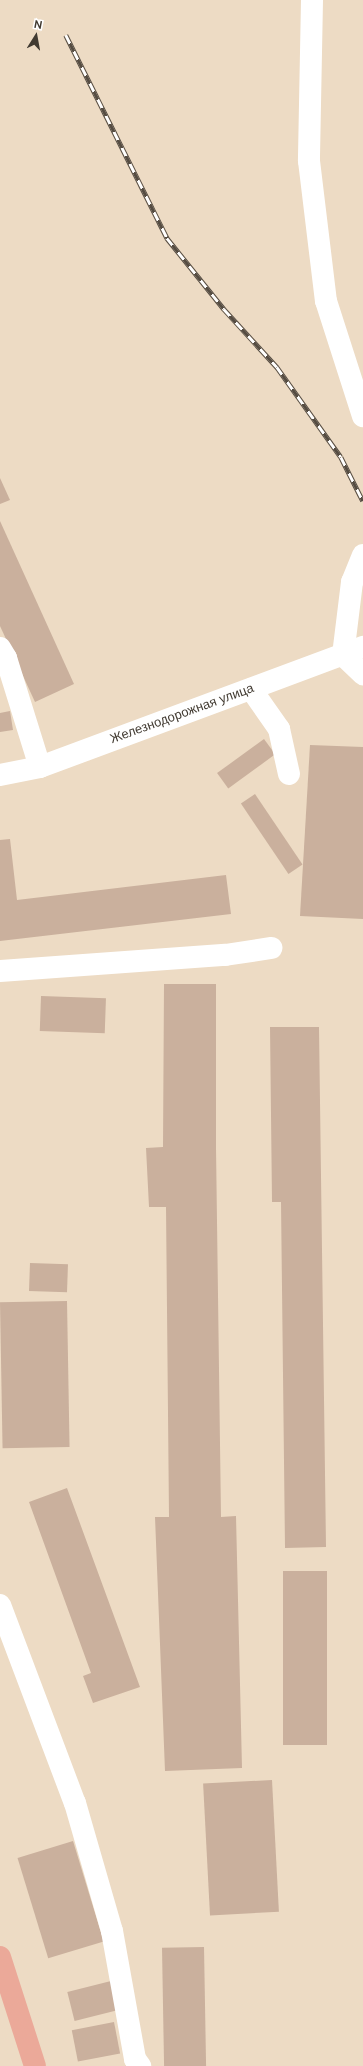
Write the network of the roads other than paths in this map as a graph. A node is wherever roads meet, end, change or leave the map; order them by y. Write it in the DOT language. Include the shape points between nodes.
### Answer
graph roads {
  1 [pos="312,0"];
  2 [pos="363,416"];
  3 [pos="363,555"];
  4 [pos="363,647"];
  5 [pos="0,648"];
  6 [pos="343,655"];
  7 [pos="363,674"];
  8 [pos="251,689"];
  9 [pos="40,767"];
  10 [pos="289,774"];
  11 [pos="0,775"];
  12 [pos="271,948"];
  13 [pos="0,971"];
  14 [pos="0,1605"];
  15 [pos="0,1957"];
  16 [pos="35,2066"];
  17 [pos="140,2066"];
  1 -- 2 [label="street" via="308,161 326,301"];
  3 -- 6 [label="street" via="352,582"];
  4 -- 6 [label="street, Железнодорожная улица"];
  5 -- 9 [label="street" via="6,658"];
  6 -- 7 [label="street"];
  6 -- 8 [label="street, Железнодорожная улица"];
  8 -- 9 [label="street, Железнодорожная улица"];
  8 -- 10 [label="street" via="279,729"];
  9 -- 11 [label="street, Железнодорожная улица"];
  12 -- 13 [label="street" via="225,955"];
  14 -- 17 [label="street" via="75,1803 112,1931 136,2060"];
  15 -- 16 [label="main road"];
}
